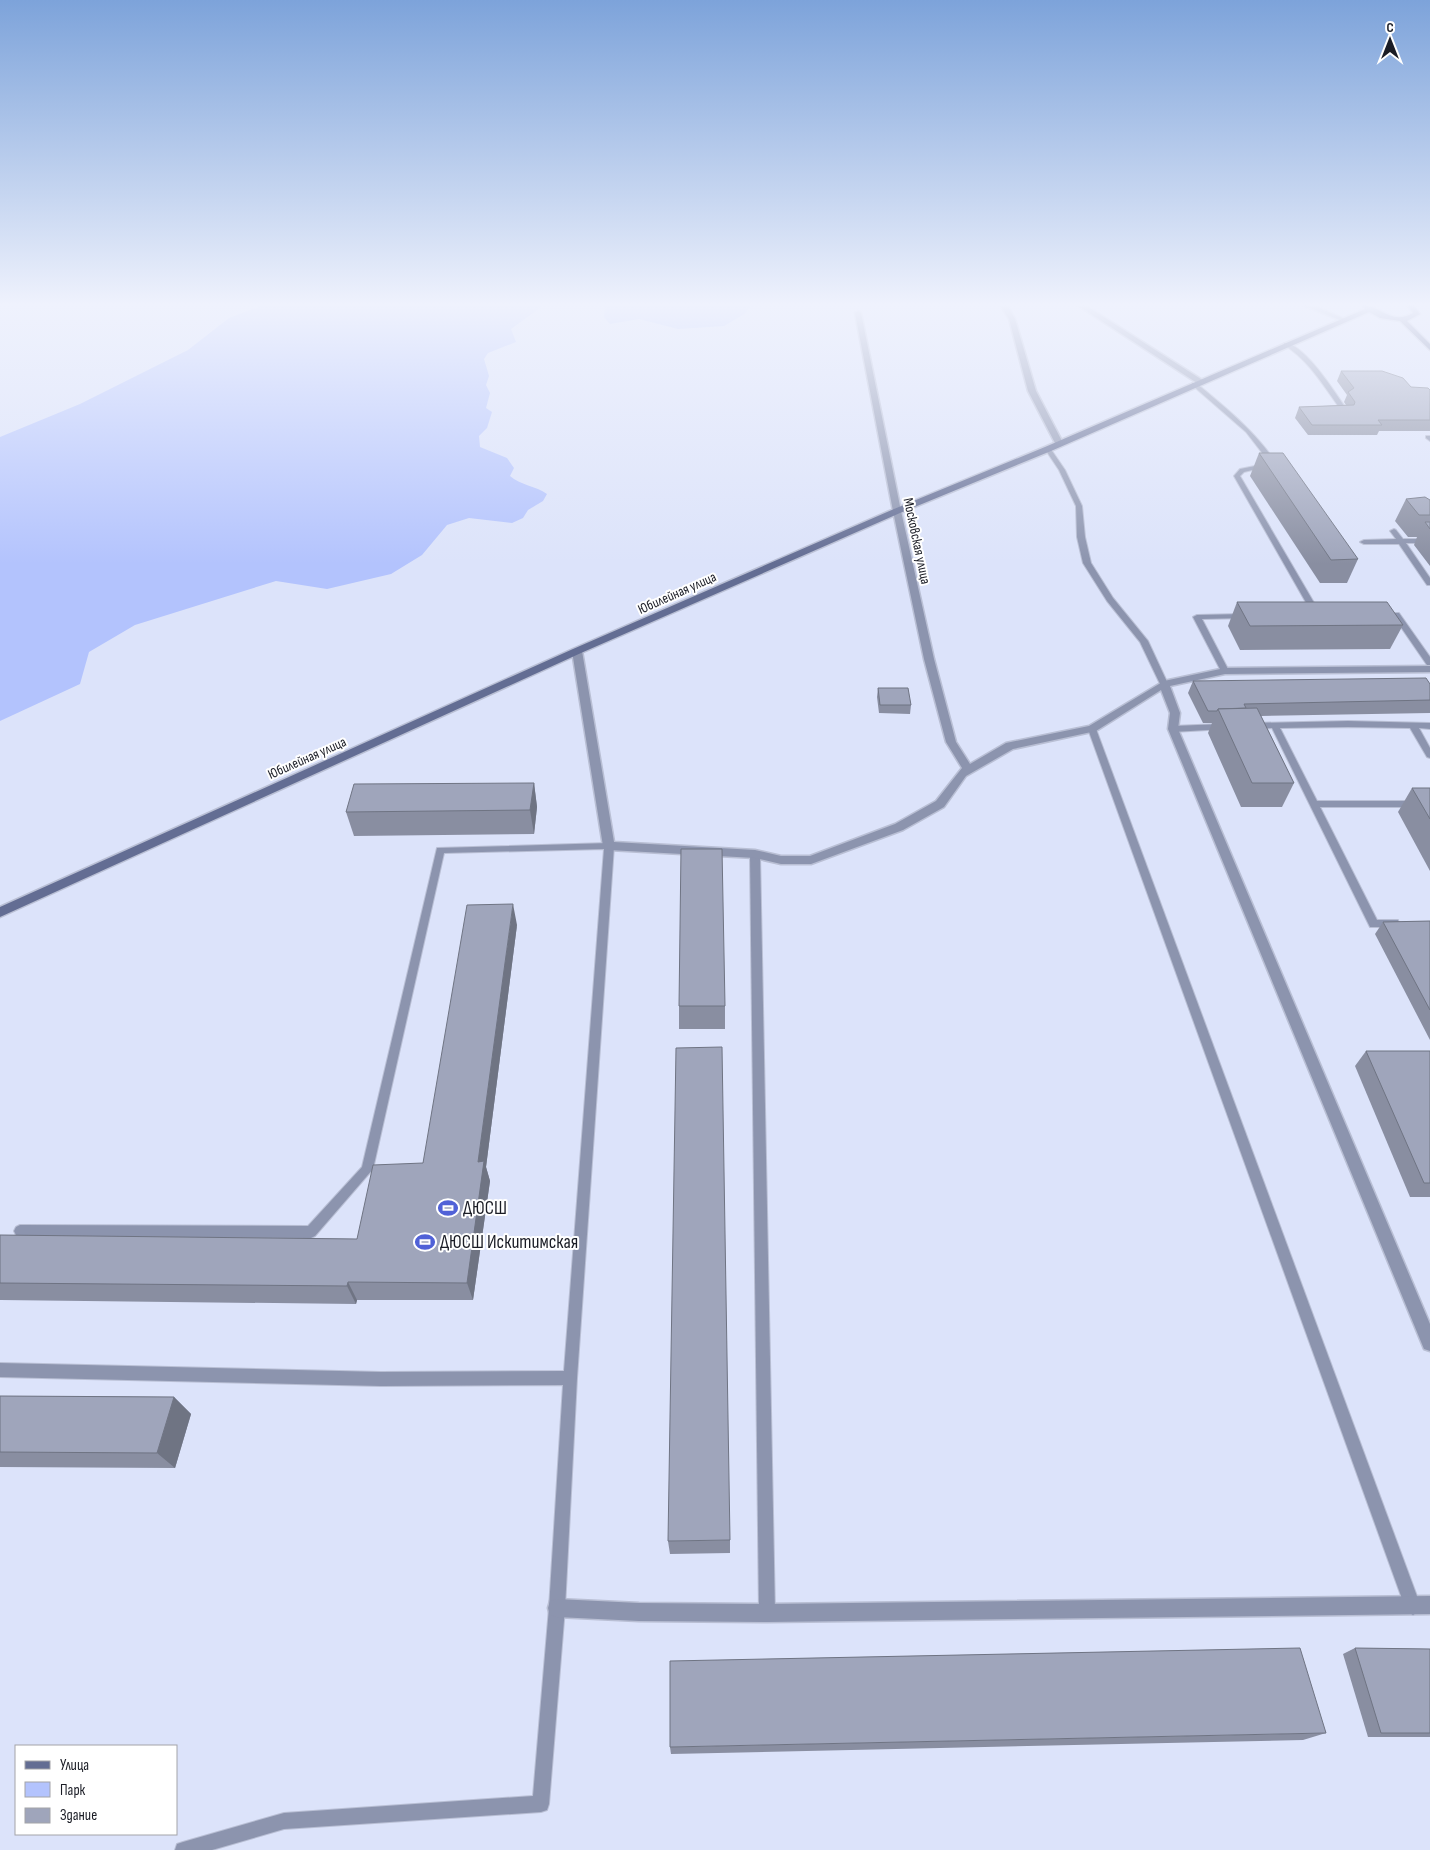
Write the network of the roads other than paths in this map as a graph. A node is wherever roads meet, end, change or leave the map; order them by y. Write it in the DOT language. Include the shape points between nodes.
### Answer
graph roads {
  1 [pos="874,391"];
  2 [pos="1032,391"];
  3 [pos="1178,391"];
  4 [pos="1206,391"];
  5 [pos="1331,391"];
  6 [pos="1336,413"];
  7 [pos="1059,443"];
  8 [pos="1048,449"];
  9 [pos="897,511"];
  10 [pos="1394,531"];
  11 [pos="1430,541"];
  12 [pos="1364,542"];
  13 [pos="1402,542"];
  14 [pos="1430,583"];
  15 [pos="1327,615"];
  16 [pos="1376,615"];
  17 [pos="1257,616"];
  18 [pos="1307,616"];
  19 [pos="1317,616"];
  20 [pos="577,651"];
  21 [pos="1430,663"];
  22 [pos="1430,669"];
  23 [pos="1225,671"];
  24 [pos="1164,684"];
  25 [pos="1247,726"];
  26 [pos="1275,726"];
  27 [pos="1413,726"];
  28 [pos="1430,726"];
  29 [pos="1228,727"];
  30 [pos="1173,728"];
  31 [pos="1092,729"];
  32 [pos="1430,755"];
  33 [pos="968,770"];
  34 [pos="1315,804"];
  35 [pos="1430,804"];
  36 [pos="609,846"];
  37 [pos="755,854"];
  38 [pos="0,912"];
  39 [pos="1402,923"];
  40 [pos="20,1231"];
  41 [pos="1430,1343"];
  42 [pos="0,1370"];
  43 [pos="570,1378"];
  44 [pos="1421,1606"];
  45 [pos="557,1608"];
  46 [pos="767,1614"];
  47 [pos="184,1850"];
  1 -- 9 [label="street, Московская улица"];
  2 -- 7 [label="street"];
  3 -- 7 [label="main road, Юбилейная улица"];
  4 -- 19 [label="lane" via="1242,424 1274,464 1242,470 1236,476"];
  5 -- 6 [label="lane" via="1346,413"];
  7 -- 8 [label="main road, Юбилейная улица"];
  8 -- 9 [label="main road, Юбилейная улица"];
  8 -- 24 [label="lane" via="1079,506 1087,563 1110,599 1144,641"];
  9 -- 20 [label="main road, Юбилейная улица"];
  9 -- 33 [label="street, Московская улица" via="929,659 951,742"];
  10 -- 13 [label="lane"];
  11 -- 13 [label="lane"];
  12 -- 13 [label="lane"];
  13 -- 14 [label="lane"];
  15 -- 19 [label="lane"];
  16 -- 21 [label="lane" via="1396,615"];
  17 -- 23 [label="lane" via="1197,617"];
  18 -- 19 [label="lane"];
  20 -- 36 [label="street"];
  20 -- 38 [label="main road, Юбилейная улица"];
  22 -- 23 [label="street"];
  23 -- 24 [label="street"];
  24 -- 30 [label="street" via="1175,713"];
  24 -- 31 [label="street"];
  25 -- 26 [label="lane"];
  26 -- 27 [label="lane"];
  26 -- 34 [label="lane"];
  27 -- 28 [label="lane"];
  27 -- 32 [label="lane"];
  29 -- 30 [label="lane"];
  30 -- 41 [label="street"];
  31 -- 33 [label="street" via="1010,746"];
  31 -- 44 [label="lane"];
  33 -- 37 [label="street" via="962,773 940,804 899,827 811,860 781,860"];
  34 -- 35 [label="lane"];
  34 -- 39 [label="lane" via="1374,924"];
  36 -- 37 [label="street"];
  36 -- 40 [label="lane" via="440,850 367,1169 312,1232"];
  36 -- 43 [label="lane"];
  37 -- 46 [label="lane"];
  42 -- 43 [label="lane" via="381,1379"];
  43 -- 45 [label="lane"];
  44 -- 46 [label="street"];
  45 -- 46 [label="street"];
  45 -- 47 [label="lane" via="542,1804 284,1821"];
}
